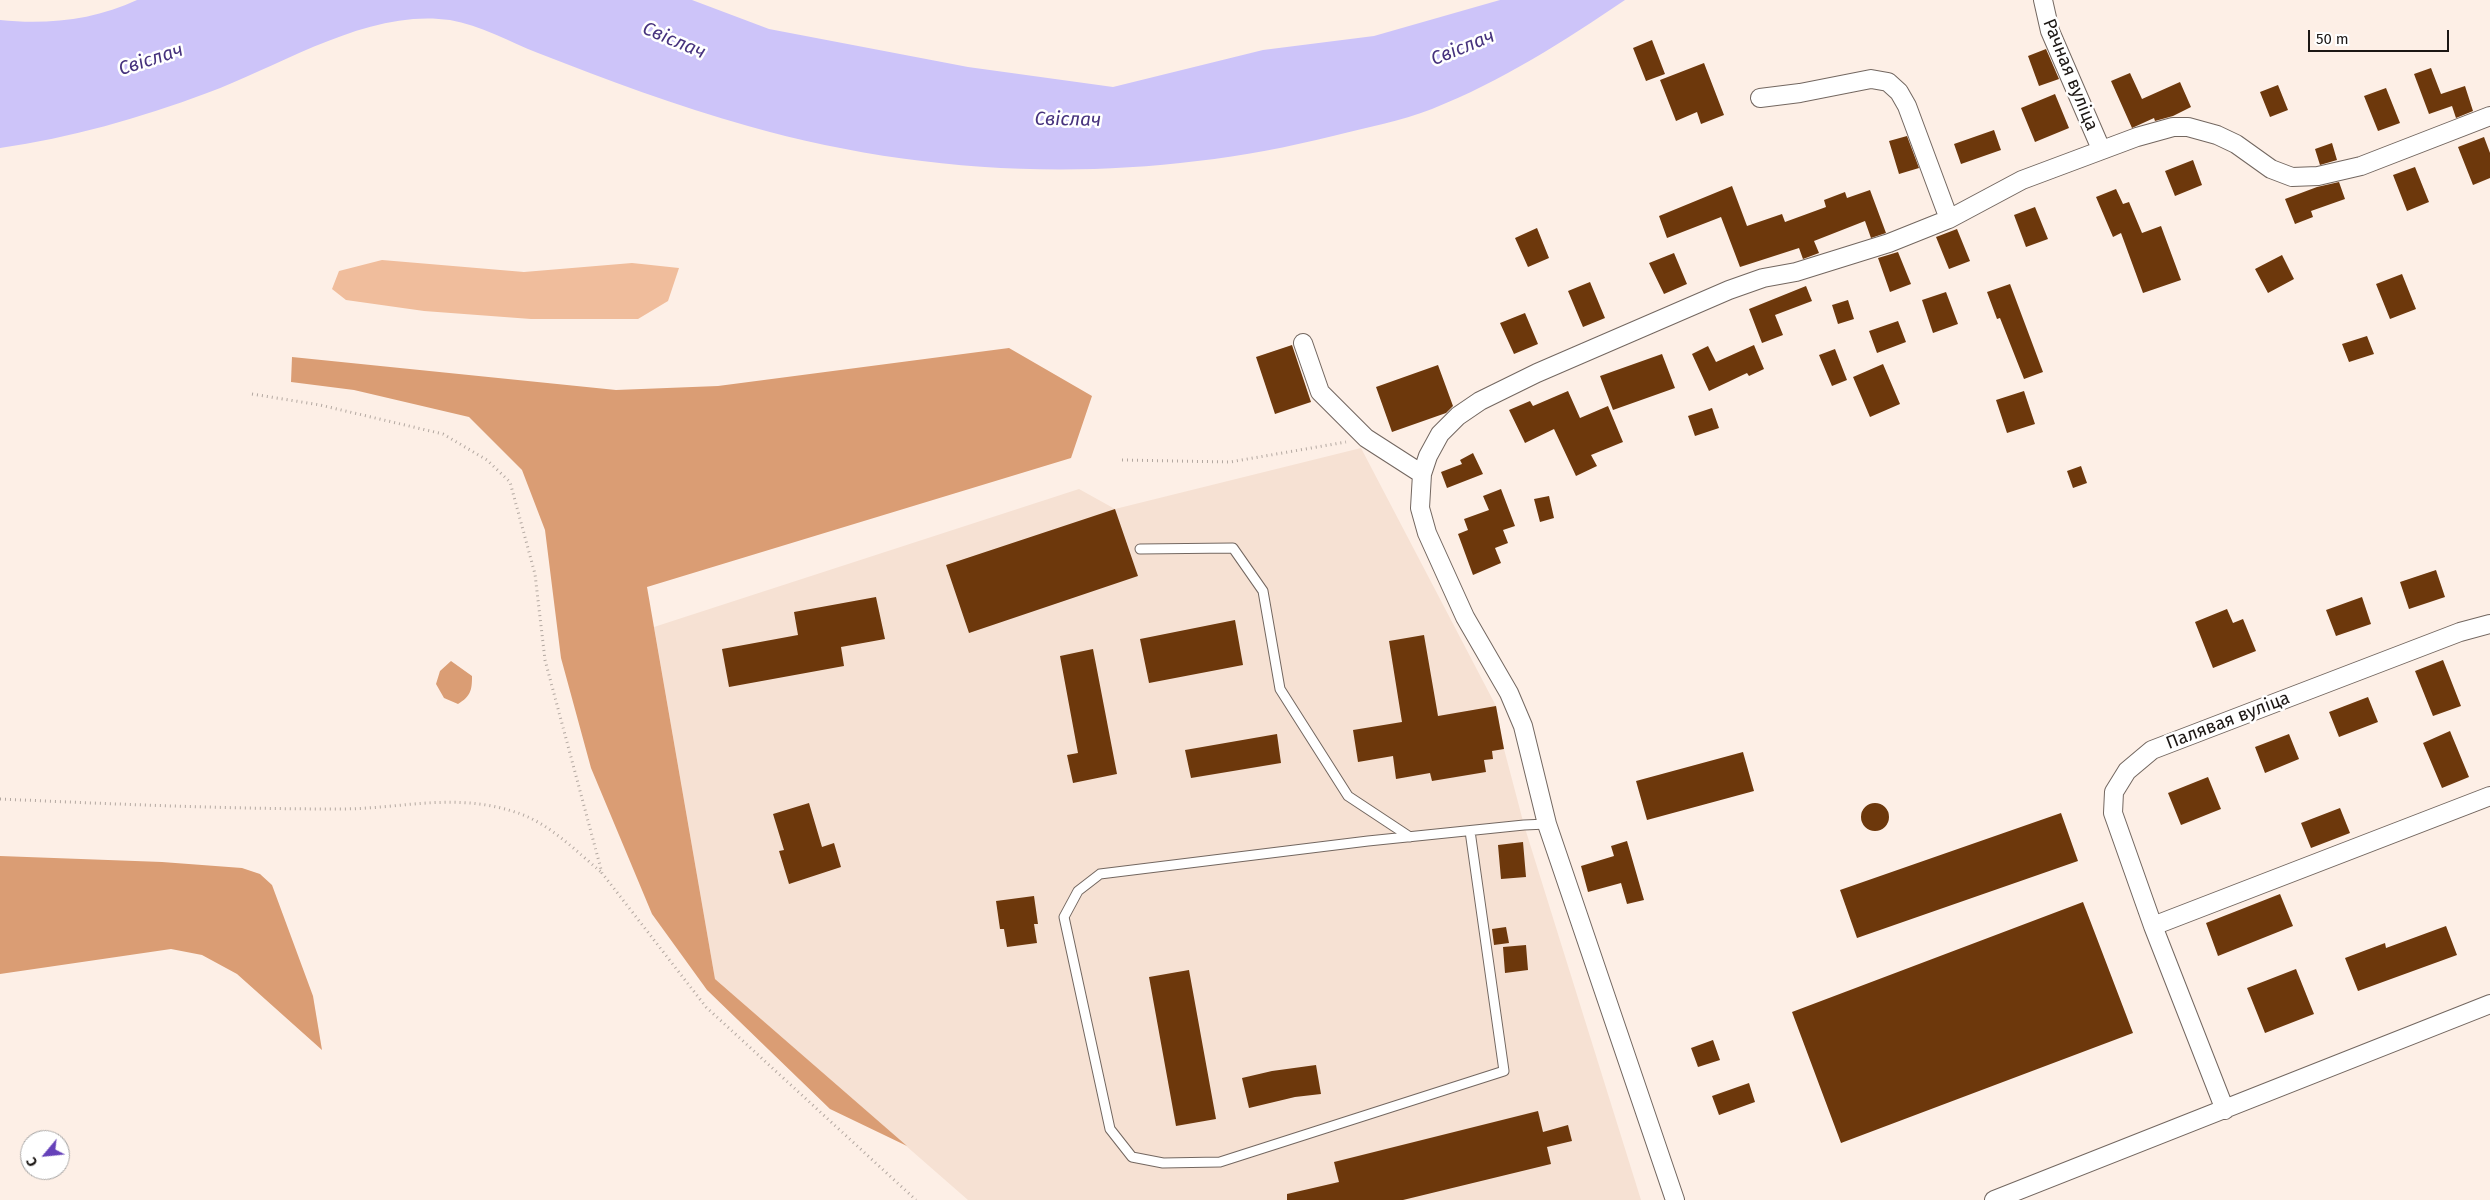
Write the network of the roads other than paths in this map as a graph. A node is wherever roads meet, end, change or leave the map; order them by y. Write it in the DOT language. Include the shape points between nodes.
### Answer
graph roads {
  1 [pos="2043,0"];
  2 [pos="1760,98"];
  3 [pos="2490,116"];
  4 [pos="2101,149"];
  5 [pos="1949,219"];
  6 [pos="1302,343"];
  7 [pos="1422,474"];
  8 [pos="1140,549"];
  9 [pos="2490,624"];
  10 [pos="2490,796"];
  11 [pos="1547,824"];
  12 [pos="1470,831"];
  13 [pos="1410,837"];
  14 [pos="2153,926"];
  15 [pos="2490,1004"];
  16 [pos="2225,1110"];
  17 [pos="1674,1200"];
  18 [pos="1994,1200"];
  1 -- 4 [label="street, Рачная вуліца" via="2050,31"];
  2 -- 5 [label="street" via="1871,79 1888,82 1907,106"];
  3 -- 4 [label="street" via="2360,166 2318,176 2292,177 2278,172 2217,134 2188,127 2173,127"];
  4 -- 5 [label="street" via="2022,180"];
  5 -- 7 [label="street" via="1889,243 1796,272 1763,278 1537,373 1480,401 1458,416 1440,434"];
  6 -- 7 [label="street" via="1320,392 1366,438"];
  7 -- 11 [label="street" via="1420,508 1427,533 1465,618 1509,693 1523,726"];
  8 -- 13 [label="lane" via="1234,548 1264,591 1280,689 1348,796"];
  9 -- 14 [label="street, Палявая вуліца" via="2460,632 2152,750 2127,771 2114,792 2112,813"];
  10 -- 14 [label="street"];
  11 -- 12 [label="lane"];
  11 -- 17 [label="street"];
  12 -- 13 [label="lane"];
  12 -- 13 [label="lane" via="1504,1071 1220,1162 1163,1163 1132,1158 1110,1129 1064,917 1078,890 1100,874"];
  14 -- 16 [label="street, Палявая вуліца"];
  15 -- 16 [label="street"];
  16 -- 18 [label="street"];
}
